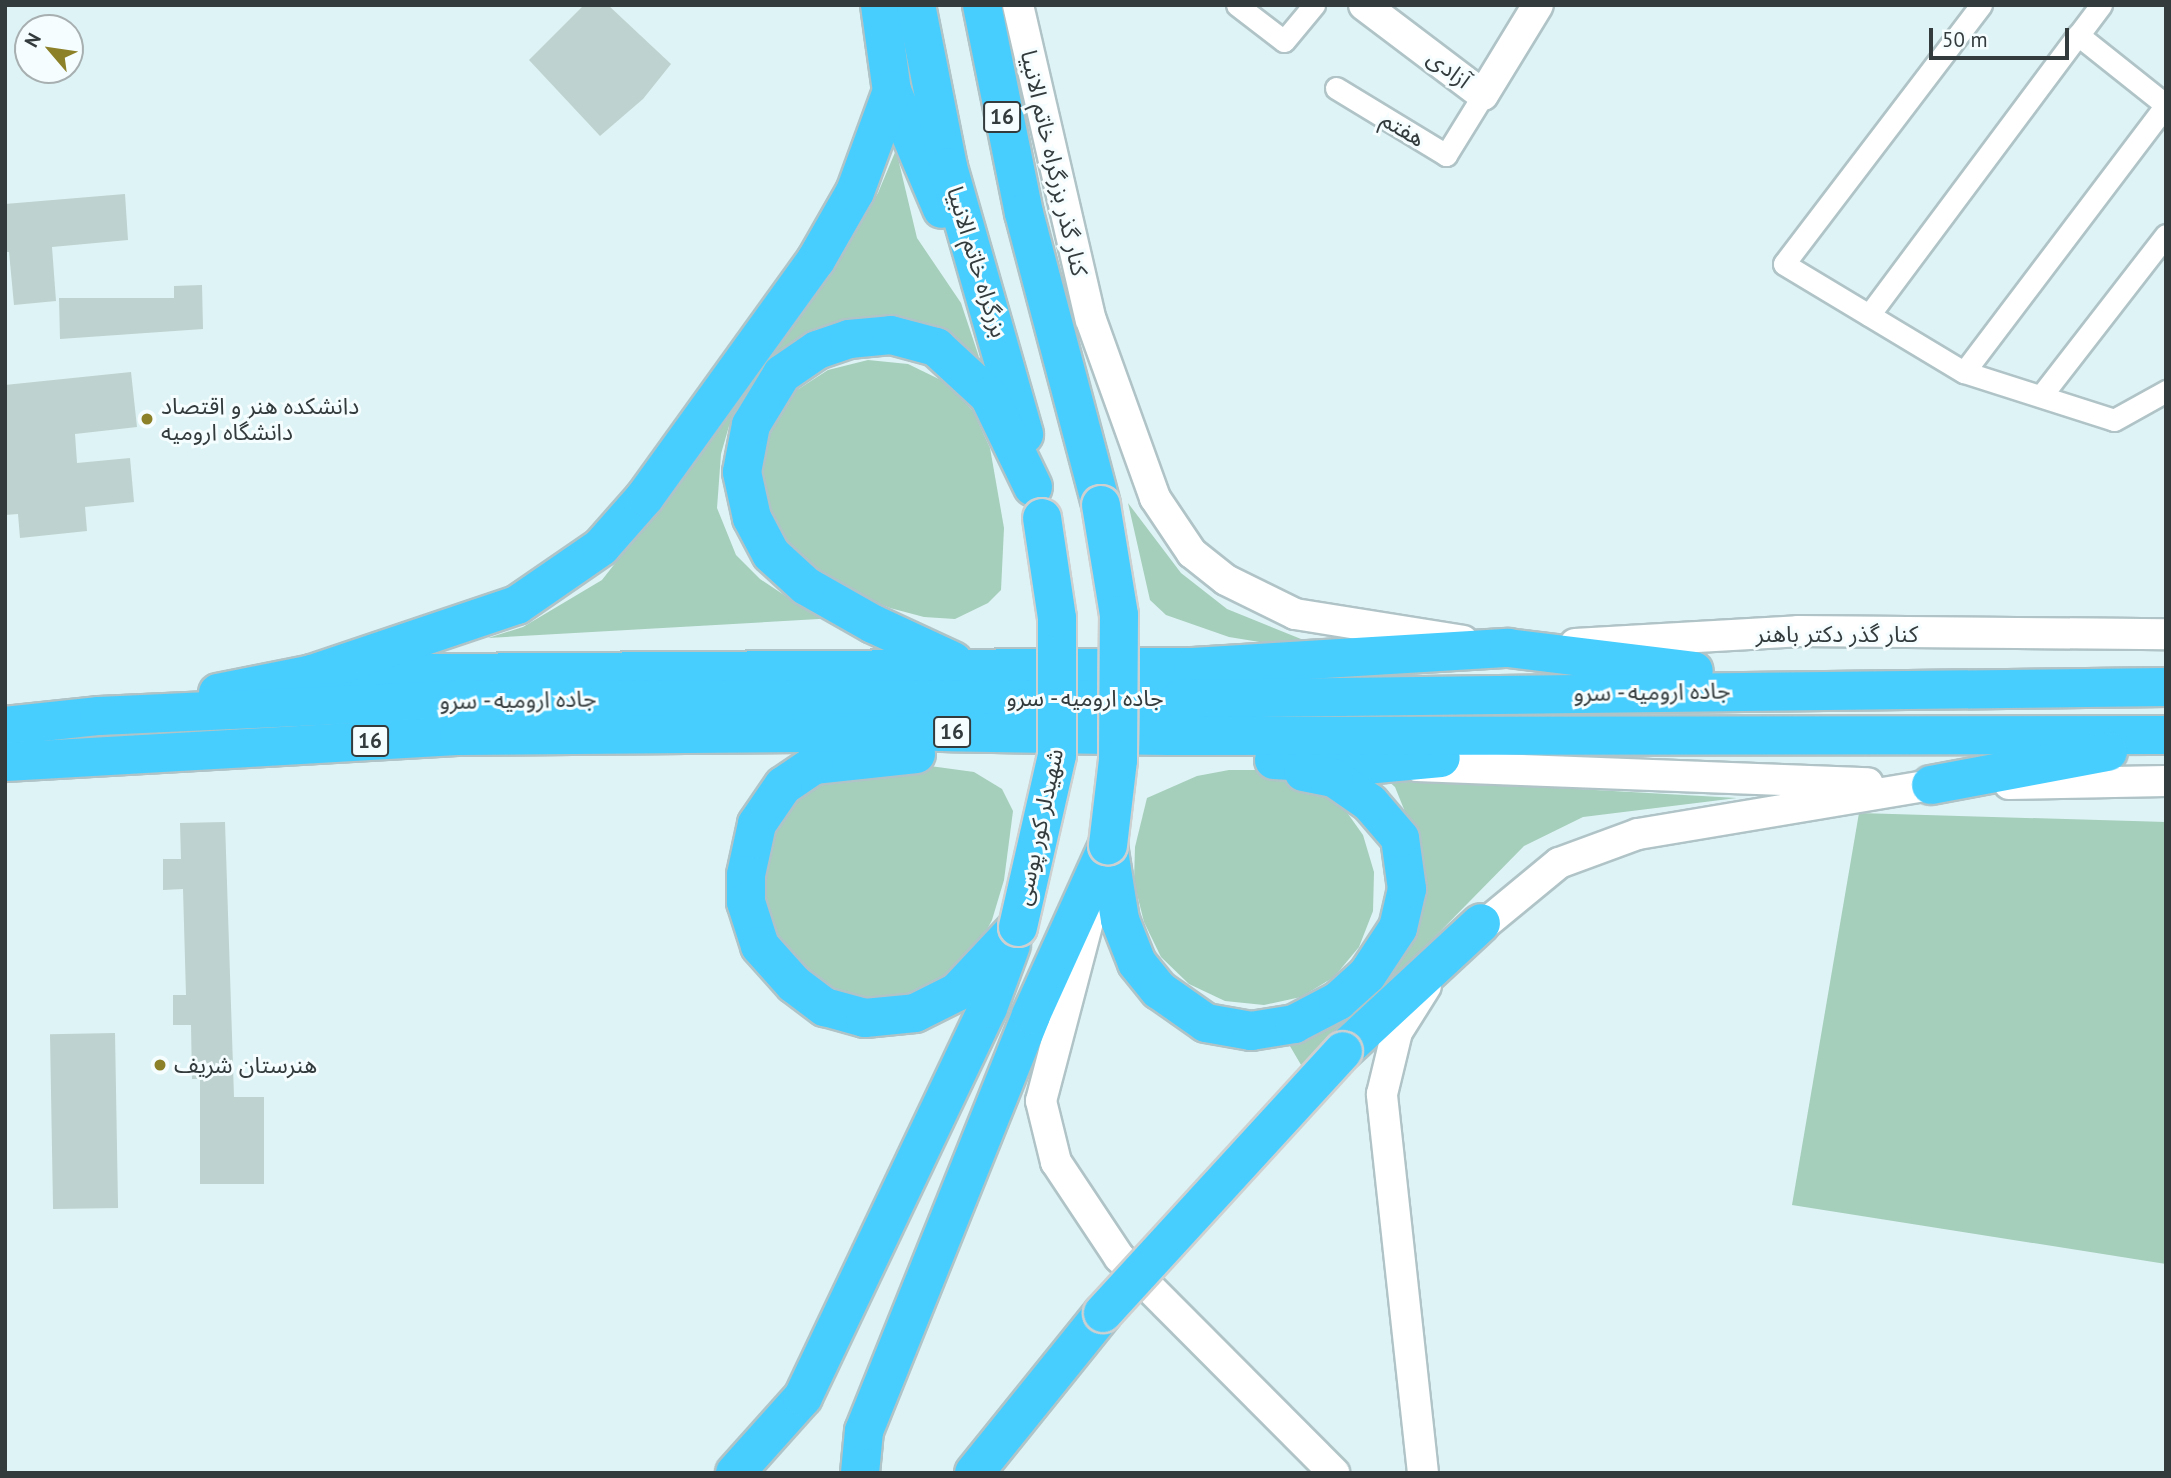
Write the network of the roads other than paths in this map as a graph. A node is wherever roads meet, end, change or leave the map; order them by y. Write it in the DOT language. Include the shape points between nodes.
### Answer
graph roads {
  1 [pos="880,5"];
  2 [pos="916,5"];
  3 [pos="982,5"];
  4 [pos="1018,5"];
  5 [pos="1237,5"];
  6 [pos="1314,5"];
  7 [pos="1364,5"];
  8 [pos="1538,5"];
  9 [pos="1981,5"];
  10 [pos="2101,5"];
  11 [pos="2078,36"];
  12 [pos="1336,88"];
  13 [pos="892,91"];
  14 [pos="1483,94"];
  15 [pos="2166,105"];
  16 [pos="2166,235"];
  17 [pos="990,301"];
  18 [pos="1869,315"];
  19 [pos="1964,372"];
  20 [pos="2166,391"];
  21 [pos="2041,396"];
  22 [pos="1038,503"];
  23 [pos="2166,634"];
  24 [pos="1508,648"];
  25 [pos="962,665"];
  26 [pos="312,674"];
  27 [pos="2166,687"];
  28 [pos="1841,689"];
  29 [pos="99,716"];
  30 [pos="5,726"];
  31 [pos="735,733"];
  32 [pos="1698,735"];
  33 [pos="2166,735"];
  34 [pos="2166,741"];
  35 [pos="922,753"];
  36 [pos="1230,758"];
  37 [pos="5,762"];
  38 [pos="1364,765"];
  39 [pos="2166,781"];
  40 [pos="1931,785"];
  41 [pos="1108,845"];
  42 [pos="1481,923"];
  43 [pos="1018,927"];
  44 [pos="735,1473"];
  45 [pos="860,1473"];
  46 [pos="974,1473"];
  47 [pos="1334,1473"];
  48 [pos="1423,1473"];
  1 -- 13 [label="highway"];
  2 -- 17 [label="highway, بزرگراه خاتم الانبیا" via="948,167"];
  3 -- 41 [label="highway, 16, bridge" via="1024,213 1101,505 1119,615 1118,760"];
  4 -- 24 [label="main road, کنار گذر بزرگراه خاتم الانبیا" via="1091,320 1155,498 1192,554 1217,573 1295,614"];
  5 -- 6 [label="street" via="1284,41"];
  7 -- 14 [label="main road, آزادی"];
  8 -- 14 [label="main road, آزادی"];
  9 -- 18 [label="street" via="1784,264"];
  10 -- 11 [label="street"];
  11 -- 15 [label="street"];
  11 -- 18 [label="street"];
  12 -- 14 [label="street, هفتم" via="1446,155"];
  13 -- 17 [label="highway" via="929,186"];
  13 -- 26 [label="highway" via="855,192 816,260 645,497 601,547 517,605"];
  15 -- 19 [label="street"];
  16 -- 21 [label="street"];
  17 -- 22 [label="highway, بزرگراه خاتم الانبیا" via="1019,406"];
  18 -- 19 [label="street"];
  19 -- 21 [label="street"];
  20 -- 21 [label="street" via="2114,420"];
  22 -- 25 [label="highway" via="989,396 936,347 891,335 849,339 817,350 782,374 751,425 743,472 752,518 771,554 806,586 873,624"];
  22 -- 43 [label="highway, شهیدلر کور پوسی, bridge" via="1057,618 1057,755"];
  23 -- 24 [label="main road, کنار گذر دکتر باهنر" via="1798,631"];
  24 -- 25 [label="highway" via="1193,667"];
  24 -- 28 [label="highway"];
  25 -- 26 [label="highway"];
  26 -- 29 [label="highway"];
  27 -- 28 [label="highway, جاده ارومیه - سرو"];
  28 -- 29 [label="highway, جاده ارومیه - سرو" via="1180,699 457,700"];
  29 -- 30 [label="highway, جاده ارومیه - سرو"];
  31 -- 32 [label="highway, جاده ارومیه - سرو / 16"];
  31 -- 35 [label="highway"];
  31 -- 37 [label="highway, جاده ارومیه - سرو / 16" via="459,736"];
  32 -- 33 [label="highway, جاده ارومیه - سرو"];
  32 -- 38 [label="highway"];
  34 -- 40 [label="highway"];
  35 -- 36 [label="highway"];
  35 -- 43 [label="highway" via="814,765 783,786 757,824 746,875 747,902 761,946 793,984 825,1007 865,1018 915,1013 957,992"];
  36 -- 38 [label="highway"];
  36 -- 41 [label="highway" via="1334,778 1370,803 1400,838 1407,889 1398,928 1367,975 1338,1001 1294,1024 1251,1031 1206,1023 1184,1010 1137,963 1120,920"];
  38 -- 40 [label="main road"];
  39 -- 40 [label="main road"];
  40 -- 42 [label="main road" via="1638,834 1559,863"];
  41 -- 45 [label="highway" via="1031,1016 864,1431"];
  41 -- 47 [label="main road" via="1041,1101 1056,1162 1119,1257"];
  42 -- 46 [label="highway, bridge" via="1343,1051 1103,1313"];
  42 -- 48 [label="main road" via="1428,982 1397,1032 1382,1094"];
  43 -- 44 [label="highway, شهیدلر کور پوسی" via="988,1008 803,1398"];
}
